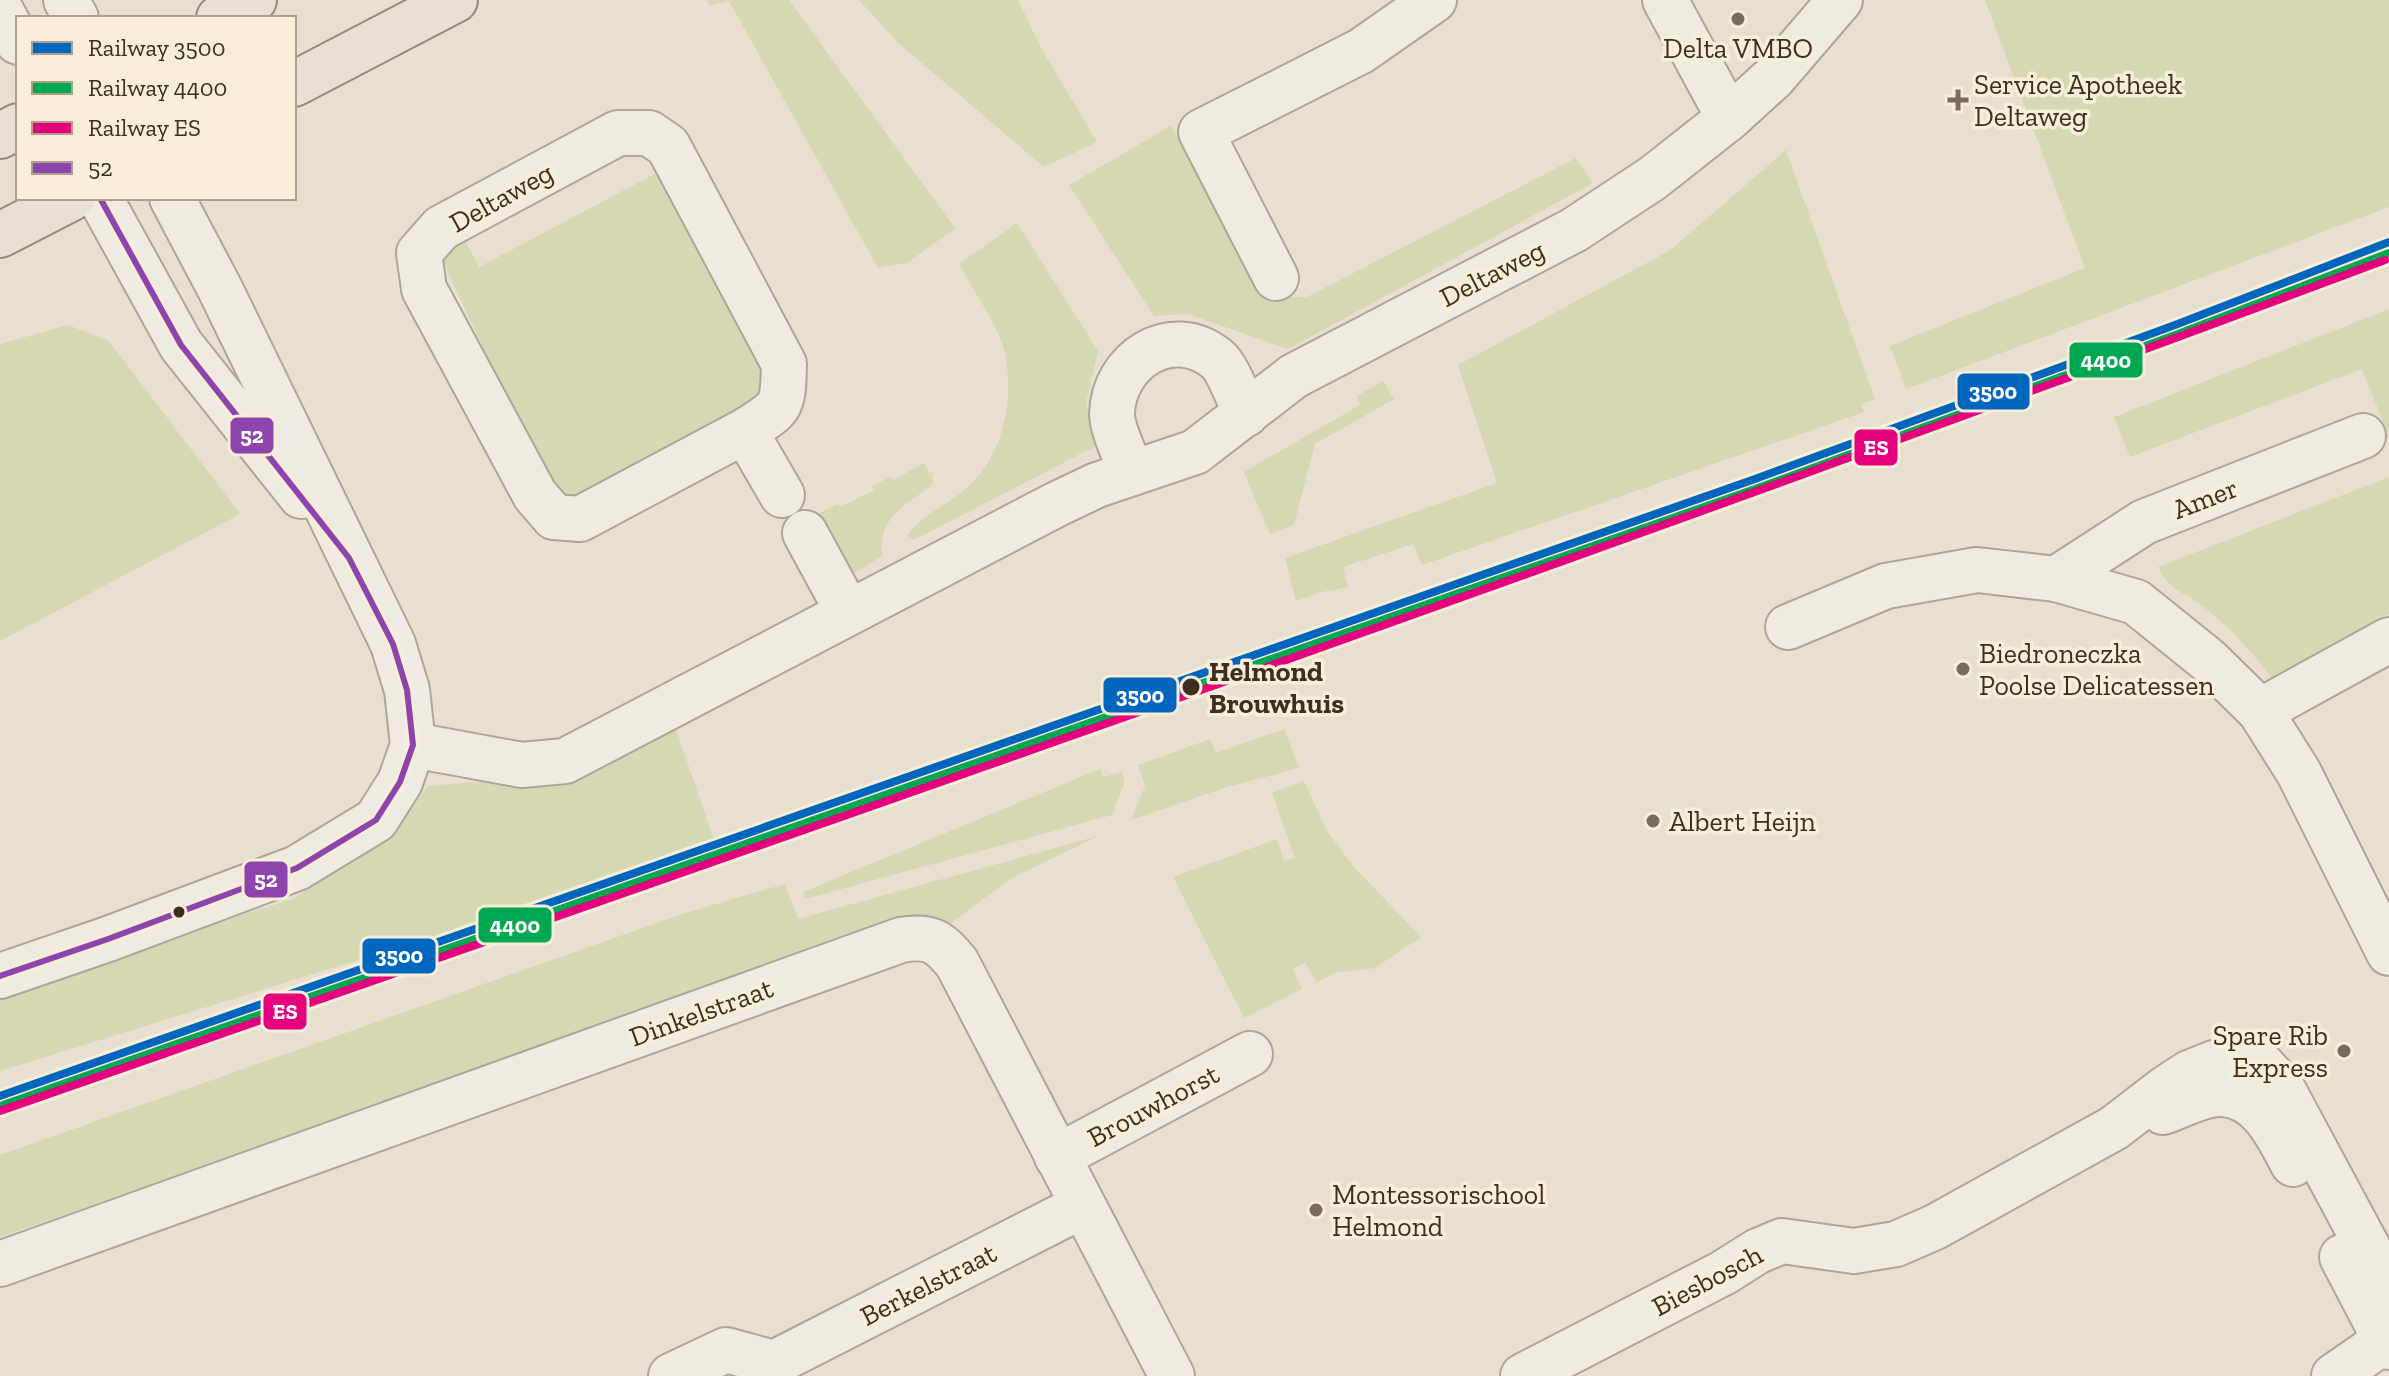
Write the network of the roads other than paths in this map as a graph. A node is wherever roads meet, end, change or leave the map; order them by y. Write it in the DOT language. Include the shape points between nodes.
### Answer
graph roads {
  1 [pos="254,0"];
  2 [pos="455,0"];
  3 [pos="1434,0"];
  4 [pos="1665,0"];
  5 [pos="1840,0"];
  6 [pos="0,9"];
  7 [pos="223,16"];
  8 [pos="16,38"];
  9 [pos="296,83"];
  10 [pos="1729,118"];
  11 [pos="68,200"];
  12 [pos="101,200"];
  13 [pos="173,200"];
  14 [pos="0,235"];
  15 [pos="1276,278"];
  16 [pos="1246,414"];
  17 [pos="745,431"];
  18 [pos="2363,436"];
  19 [pos="1132,473"];
  20 [pos="782,495"];
  21 [pos="805,533"];
  22 [pos="349,558"];
  23 [pos="2056,579"];
  24 [pos="848,612"];
  25 [pos="1788,627"];
  26 [pos="2389,640"];
  27 [pos="2260,711"];
  28 [pos="413,745"];
  29 [pos="2389,953"];
  30 [pos="0,976"];
  31 [pos="1250,1054"];
  32 [pos="2114,1128"];
  33 [pos="1057,1157"];
  34 [pos="1082,1206"];
  35 [pos="0,1264"];
  36 [pos="2389,1287"];
  37 [pos="2388,1342"];
  38 [pos="771,1370"];
  39 [pos="671,1376"];
  40 [pos="1172,1376"];
  41 [pos="1523,1376"];
  42 [pos="2334,1376"];
  1 -- 7 [label="main road"];
  2 -- 9 [label="main road"];
  3 -- 15 [label="street" via="1361,51 1201,132"];
  4 -- 10 [label="street"];
  5 -- 10 [label="street, Deltaweg" via="1773,78"];
  6 -- 8 [label="street"];
  10 -- 16 [label="street, Deltaweg" via="1653,178 1574,230 1294,376"];
  11 -- 14 [label="main road"];
  12 -- 22 [label="street" via="181,345"];
  13 -- 22 [label="street"];
  16 -- 19 [label="street, Deltaweg" via="1195,452"];
  16 -- 19 [label="street" via="1219,360 1198,348 1172,344 1146,351 1118,382 1112,417"];
  17 -- 17 [label="street, Deltaweg" via="772,414 783,397 784,364 668,146 649,133 618,133 441,228 419,253 424,289 535,495 554,517 580,519"];
  17 -- 20 [label="street"];
  18 -- 23 [label="street, Amer" via="2144,522"];
  19 -- 24 [label="street, Deltaweg" via="1057,504"];
  21 -- 24 [label="street"];
  22 -- 28 [label="street" via="393,644 407,690"];
  23 -- 25 [label="street" via="1977,570 1901,583"];
  23 -- 27 [label="street" via="2136,602"];
  24 -- 28 [label="street, Deltaweg" via="565,761 522,765"];
  26 -- 27 [label="street"];
  27 -- 29 [label="street" via="2299,773"];
  28 -- 30 [label="street" via="400,782 376,820 297,868"];
  31 -- 33 [label="street, Brouwhorst"];
  32 -- 36 [label="street, Biesbosch" via="2189,1073 2232,1060 2262,1065 2291,1102"];
  32 -- 37 [label="street, Biesbosch" via="2220,1094 2250,1105 2275,1129"];
  32 -- 41 [label="street, Biesbosch" via="1896,1244 1854,1251 1782,1241 1758,1251"];
  33 -- 34 [label="street, Dinkelstraat"];
  33 -- 35 [label="street, Dinkelstraat" via="957,963 942,944 919,937"];
  34 -- 38 [label="street, Berkelstraat"];
  34 -- 40 [label="street, Dinkelstraat"];
  37 -- 42 [label="street, Biesbosch"];
  38 -- 39 [label="street, Berkelstraat" via="726,1350"];
}
